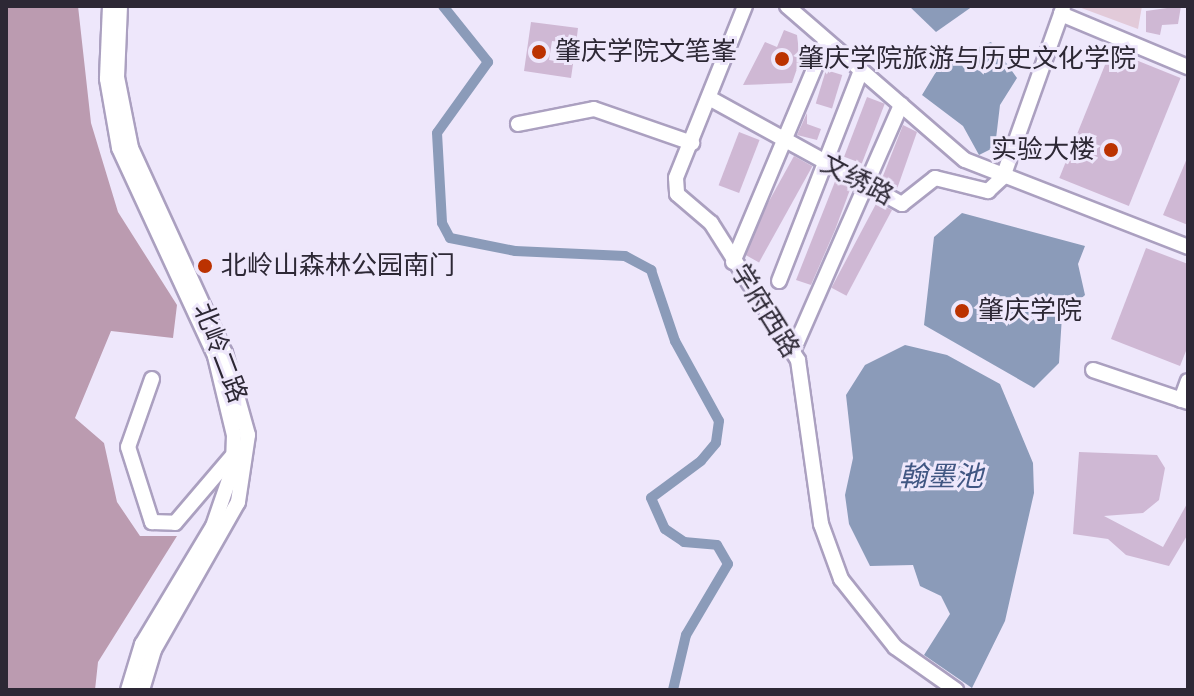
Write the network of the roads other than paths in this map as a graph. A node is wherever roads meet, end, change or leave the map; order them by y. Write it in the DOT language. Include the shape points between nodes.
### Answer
graph roads {
  1 [pos="110,6"];
  2 [pos="120,6"];
  3 [pos="745,6"];
  4 [pos="787,6"];
  5 [pos="1062,10"];
  6 [pos="826,41"];
  7 [pos="1188,67"];
  8 [pos="861,71"];
  9 [pos="711,99"];
  10 [pos="901,105"];
  11 [pos="518,124"];
  12 [pos="692,143"];
  13 [pos="783,143"];
  14 [pos="824,162"];
  15 [pos="1003,177"];
  16 [pos="867,189"];
  17 [pos="1188,247"];
  18 [pos="733,262"];
  19 [pos="779,281"];
  20 [pos="793,351"];
  21 [pos="1093,370"];
  22 [pos="152,379"];
  23 [pos="1188,381"];
  24 [pos="1184,401"];
  25 [pos="233,455"];
  26 [pos="128,690"];
  27 [pos="142,690"];
  28 [pos="956,690"];
  1 -- 25 [label="street, 北岭二路" via="107,79 119,148 215,356"];
  2 -- 27 [label="street, 北岭二路" via="118,85 135,164 225,353 248,435 238,502 154,650"];
  3 -- 9 [label="street, 学府西路"];
  4 -- 6 [label="street"];
  5 -- 7 [label="street"];
  5 -- 15 [label="street"];
  6 -- 8 [label="street"];
  6 -- 13 [label="street"];
  8 -- 10 [label="street"];
  8 -- 14 [label="street"];
  9 -- 12 [label="street, 学府西路"];
  9 -- 13 [label="street, 文绣路"];
  10 -- 15 [label="street" via="965,160"];
  10 -- 16 [label="street"];
  11 -- 12 [label="street" via="594,109"];
  12 -- 18 [label="street, 学府西路" via="677,194 711,223"];
  13 -- 14 [label="street, 文绣路"];
  13 -- 18 [label="street"];
  14 -- 16 [label="street, 文绣路"];
  14 -- 19 [label="street"];
  15 -- 16 [label="street, 文绣路" via="988,191 935,178 902,204"];
  15 -- 17 [label="street"];
  16 -- 20 [label="street"];
  18 -- 20 [label="street, 学府西路"];
  20 -- 28 [label="street, 学府西路" via="807,393 821,524 841,579 895,647"];
  21 -- 24 [label="street"];
  22 -- 25 [label="street" via="128,447 152,522 175,523"];
  23 -- 24 [label="street"];
  25 -- 26 [label="street, 北岭二路" via="213,526 142,644"];
}
